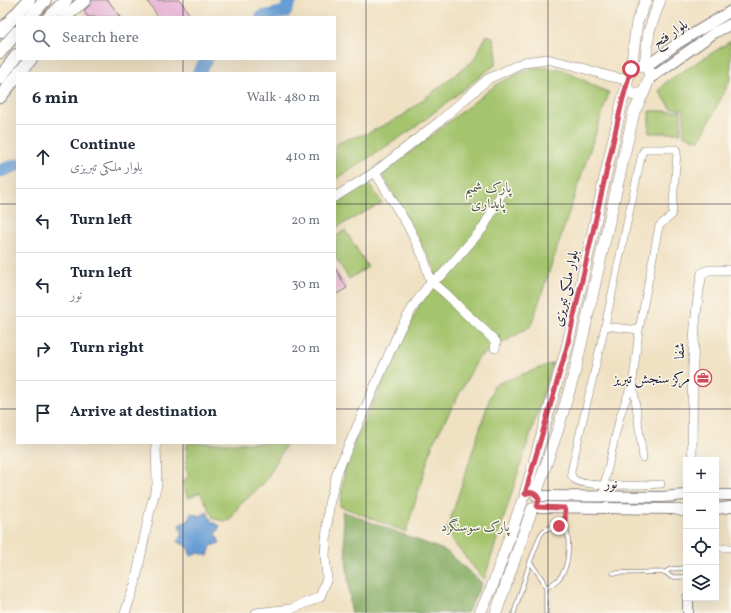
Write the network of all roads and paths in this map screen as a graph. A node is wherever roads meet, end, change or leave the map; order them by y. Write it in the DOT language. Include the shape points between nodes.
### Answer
graph roads {
  1 [pos="29,0"];
  2 [pos="45,0"];
  3 [pos="66,0"];
  4 [pos="85,0"];
  5 [pos="646,0"];
  6 [pos="660,0"];
  7 [pos="731,11"];
  8 [pos="31,16"];
  9 [pos="50,16"];
  10 [pos="66,16"];
  11 [pos="731,24"];
  12 [pos="0,32"];
  13 [pos="16,33"];
  14 [pos="0,52"];
  15 [pos="16,56"];
  16 [pos="30,60"];
  17 [pos="646,66"];
  18 [pos="631,69"];
  19 [pos="20,72"];
  20 [pos="16,77"];
  21 [pos="0,78"];
  22 [pos="649,79"];
  23 [pos="627,83"];
  24 [pos="644,92"];
  25 [pos="0,97"];
  26 [pos="375,172"];
  27 [pos="502,191"];
  28 [pos="336,196"];
  29 [pos="731,270"];
  30 [pos="431,282"];
  31 [pos="605,326"];
  32 [pos="639,330"];
  33 [pos="495,348"];
  34 [pos="633,380"];
  35 [pos="156,444"];
  36 [pos="692,457"];
  37 [pos="643,458"];
  38 [pos="661,484"];
  39 [pos="604,485"];
  40 [pos="683,494"];
  41 [pos="719,495"];
  42 [pos="731,495"];
  43 [pos="603,496"];
  44 [pos="683,496"];
  45 [pos="532,501"];
  46 [pos="731,507"];
  47 [pos="565,508"];
  48 [pos="719,509"];
  49 [pos="683,510"];
  50 [pos="683,512"];
  51 [pos="565,525"];
  52 [pos="719,548"];
  53 [pos="731,548"];
  54 [pos="530,562"];
  55 [pos="683,568"];
  56 [pos="665,572"];
  57 [pos="613,573"];
  58 [pos="683,577"];
  59 [pos="546,588"];
  60 [pos="688,601"];
  61 [pos="695,601"];
  62 [pos="125,613"];
  63 [pos="256,613"];
  64 [pos="480,613"];
  65 [pos="496,613"];
  66 [pos="514,613"];
  67 [pos="546,613"];
  68 [pos="688,613"];
  69 [pos="695,613"];
  1 -- 12 [label="highway"];
  2 -- 8 [label="highway"];
  3 -- 9 [label="highway"];
  4 -- 10 [label="highway"];
  5 -- 18 [label="main road" via="637,22"];
  6 -- 17 [label="main road" via="649,32"];
  7 -- 17 [label="main road, بلوار فتح"];
  11 -- 22 [label="main road, بلوار فتح"];
  13 -- 14 [label="highway"];
  15 -- 21 [label="highway"];
  16 -- 19 [label="highway"];
  17 -- 18 [label="main road" via="639,65"];
  17 -- 22 [label="main road" via="650,73"];
  18 -- 23 [label="main road"];
  20 -- 25 [label="highway"];
  22 -- 24 [label="main road"];
  23 -- 24 [label="main road" via="631,94 635,96"];
  23 -- 26 [label="street" via="547,59 524,62 488,79"];
  23 -- 45 [label="main road, بلوار ملکى تبریزى"];
  24 -- 45 [label="main road, بلوار ملکى تبریزى" via="634,112 575,371 558,429"];
  26 -- 28 [label="street"];
  26 -- 30 [label="street" via="408,226 423,256"];
  27 -- 30 [label="street" via="483,228 442,275"];
  29 -- 36 [label="street, شفا" via="706,270 702,273 694,333"];
  30 -- 33 [label="street" via="442,289 486,331 496,342"];
  30 -- 63 [label="street" via="400,329 338,470 329,504 325,554 327,578 320,597 291,609"];
  31 -- 32 [label="street"];
  31 -- 32 [label="street" via="642,153 646,149 676,148 672,215 658,226"];
  31 -- 39 [label="street" via="571,470 574,480"];
  32 -- 34 [label="street"];
  34 -- 37 [label="street"];
  34 -- 39 [label="street" via="620,416"];
  35 -- 62 [label="street" via="157,485 135,584"];
  38 -- 39 [label="street"];
  39 -- 43 [label="street"];
  40 -- 43 [label="main road, نور"];
  41 -- 42 [label="main road"];
  43 -- 45 [label="main road, نور"];
  44 -- 49 [label="main road" via="680,500"];
  45 -- 47 [label="main road, نور"];
  45 -- 64 [label="main road, بلوار ملکى تبریزى"];
  45 -- 65 [label="main road, بلوار ملکى تبریزى"];
  46 -- 48 [label="main road"];
  47 -- 50 [label="main road, نور" via="674,509"];
  47 -- 51 [label="lane"];
  51 -- 54 [label="lane" via="552,527 542,533"];
  51 -- 59 [label="lane" via="567,562 561,576"];
  52 -- 53 [label="street"];
  54 -- 59 [label="lane"];
  54 -- 66 [label="lane"];
  55 -- 56 [label="lane"];
  56 -- 57 [label="lane"];
  56 -- 58 [label="lane" via="671,577"];
  59 -- 67 [label="lane"];
  60 -- 68 [label="main road"];
  61 -- 69 [label="main road"];
}
